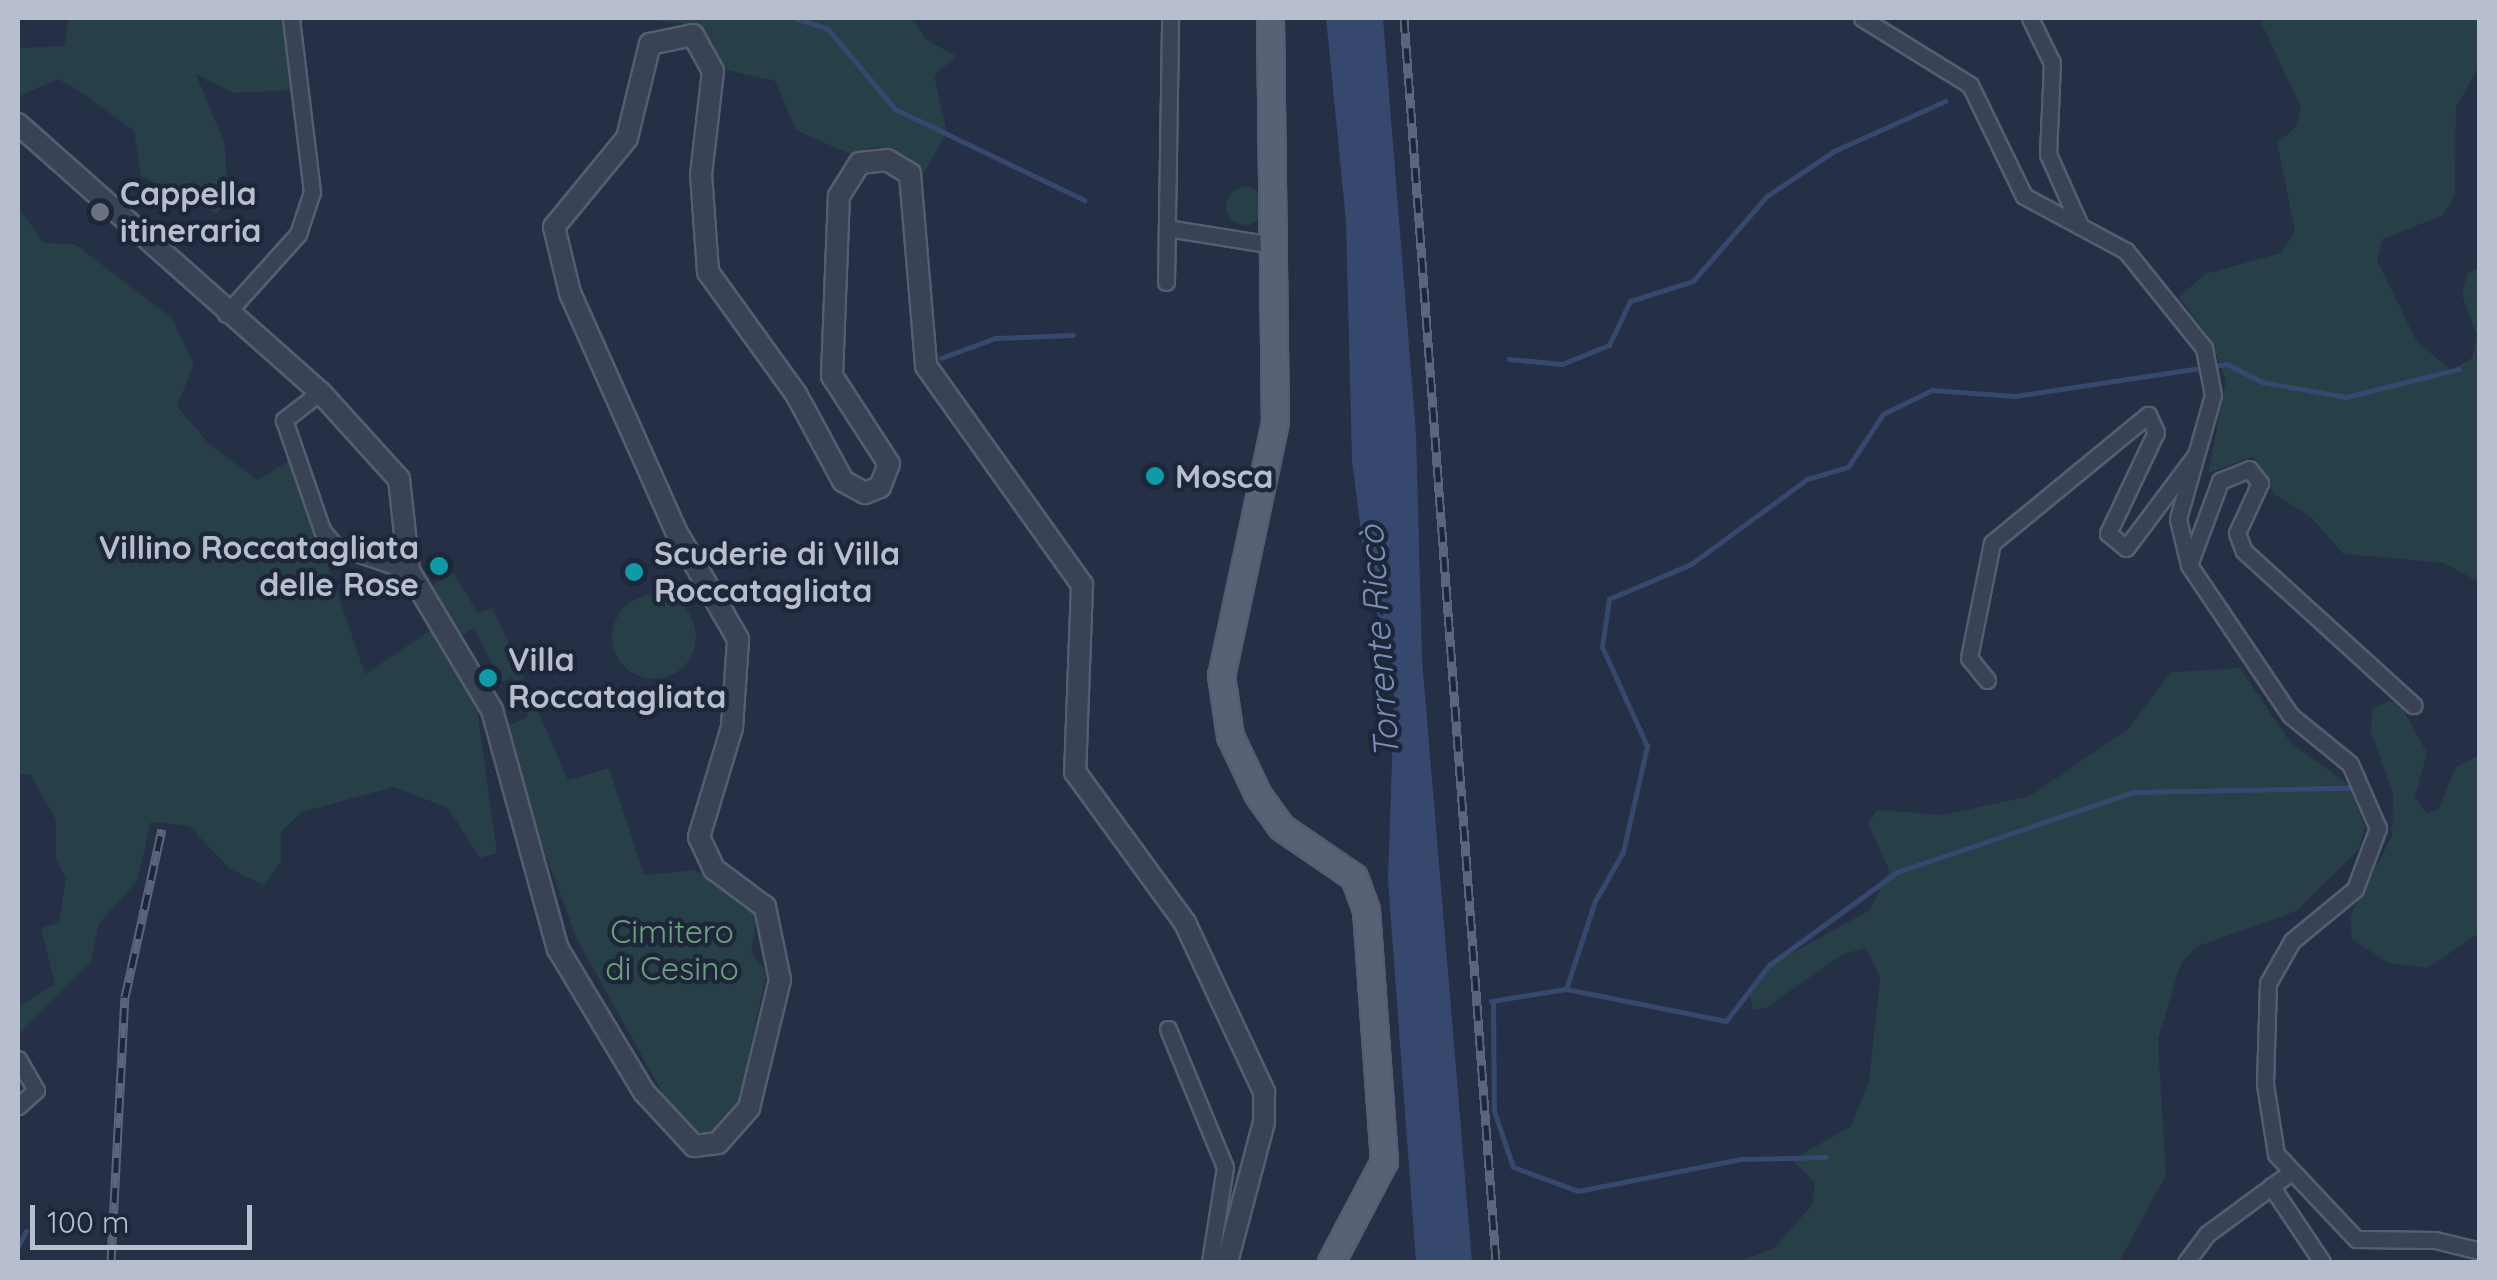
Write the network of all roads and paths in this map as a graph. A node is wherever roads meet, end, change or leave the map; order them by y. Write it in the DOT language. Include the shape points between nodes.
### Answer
graph roads {
  1 [pos="290,18"];
  2 [pos="1170,18"];
  3 [pos="1270,18"];
  4 [pos="1862,18"];
  5 [pos="2030,18"];
  6 [pos="18,124"];
  7 [pos="2080,226"];
  8 [pos="1167,228"];
  9 [pos="1273,245"];
  10 [pos="1166,282"];
  11 [pos="226,314"];
  12 [pos="320,392"];
  13 [pos="2195,456"];
  14 [pos="2190,565"];
  15 [pos="408,572"];
  16 [pos="1986,680"];
  17 [pos="2412,705"];
  18 [pos="1168,1028"];
  19 [pos="18,1059"];
  20 [pos="18,1106"];
  21 [pos="2288,1174"];
  22 [pos="2272,1186"];
  23 [pos="1358,1216"];
  24 [pos="2480,1251"];
  25 [pos="1210,1262"];
  26 [pos="1227,1262"];
  27 [pos="1331,1262"];
  28 [pos="1354,1262"];
  29 [pos="2186,1262"];
  30 [pos="2322,1262"];
  1 -- 11 [label="street" via="312,192 298,234"];
  2 -- 8 [label="street"];
  3 -- 9 [label="main road"];
  4 -- 7 [label="street" via="1970,85 2024,196"];
  5 -- 7 [label="street" via="2052,62 2048,154"];
  6 -- 11 [label="street"];
  7 -- 13 [label="street" via="2126,251 2204,348 2215,382"];
  8 -- 9 [label="street"];
  8 -- 10 [label="street"];
  9 -- 23 [label="main road" via="1274,436 1225,632 1222,693 1237,757 1264,805 1362,892 1385,1147"];
  11 -- 12 [label="street"];
  12 -- 15 [label="street" via="399,480"];
  12 -- 15 [label="street" via="284,420 334,545"];
  13 -- 14 [label="street" via="2178,519"];
  13 -- 16 [label="street" via="2126,548 2108,533 2156,432 2148,415 1992,543 1969,658"];
  14 -- 17 [label="street" via="2220,481 2249,469 2260,483 2238,533 2244,552"];
  14 -- 21 [label="street" via="2290,715 2350,764 2374,803 2378,828 2355,889 2292,941 2268,984 2265,1084"];
  15 -- 26 [label="street" via="492,710 558,949 637,1082 682,1142 718,1143 749,1108 780,980 764,906 714,869 699,837 732,728 738,640 676,531 570,293 554,226 627,138 650,44 679,33 707,48 713,71 701,174 708,272 856,491 880,487 890,464 832,376 839,196 850,172 874,159 900,165 916,186 926,366 1082,585 1075,772 1185,923 1264,1092 1264,1122"];
  18 -- 25 [label="street" via="1225,1168"];
  19 -- 20 [label="street" via="36,1090"];
  21 -- 22 [label="street"];
  21 -- 24 [label="street" via="2356,1239 2434,1240"];
  22 -- 29 [label="street" via="2207,1234"];
  22 -- 30 [label="street"];
  23 -- 27 [label="main road"];
  23 -- 28 [label="main road"];
}
